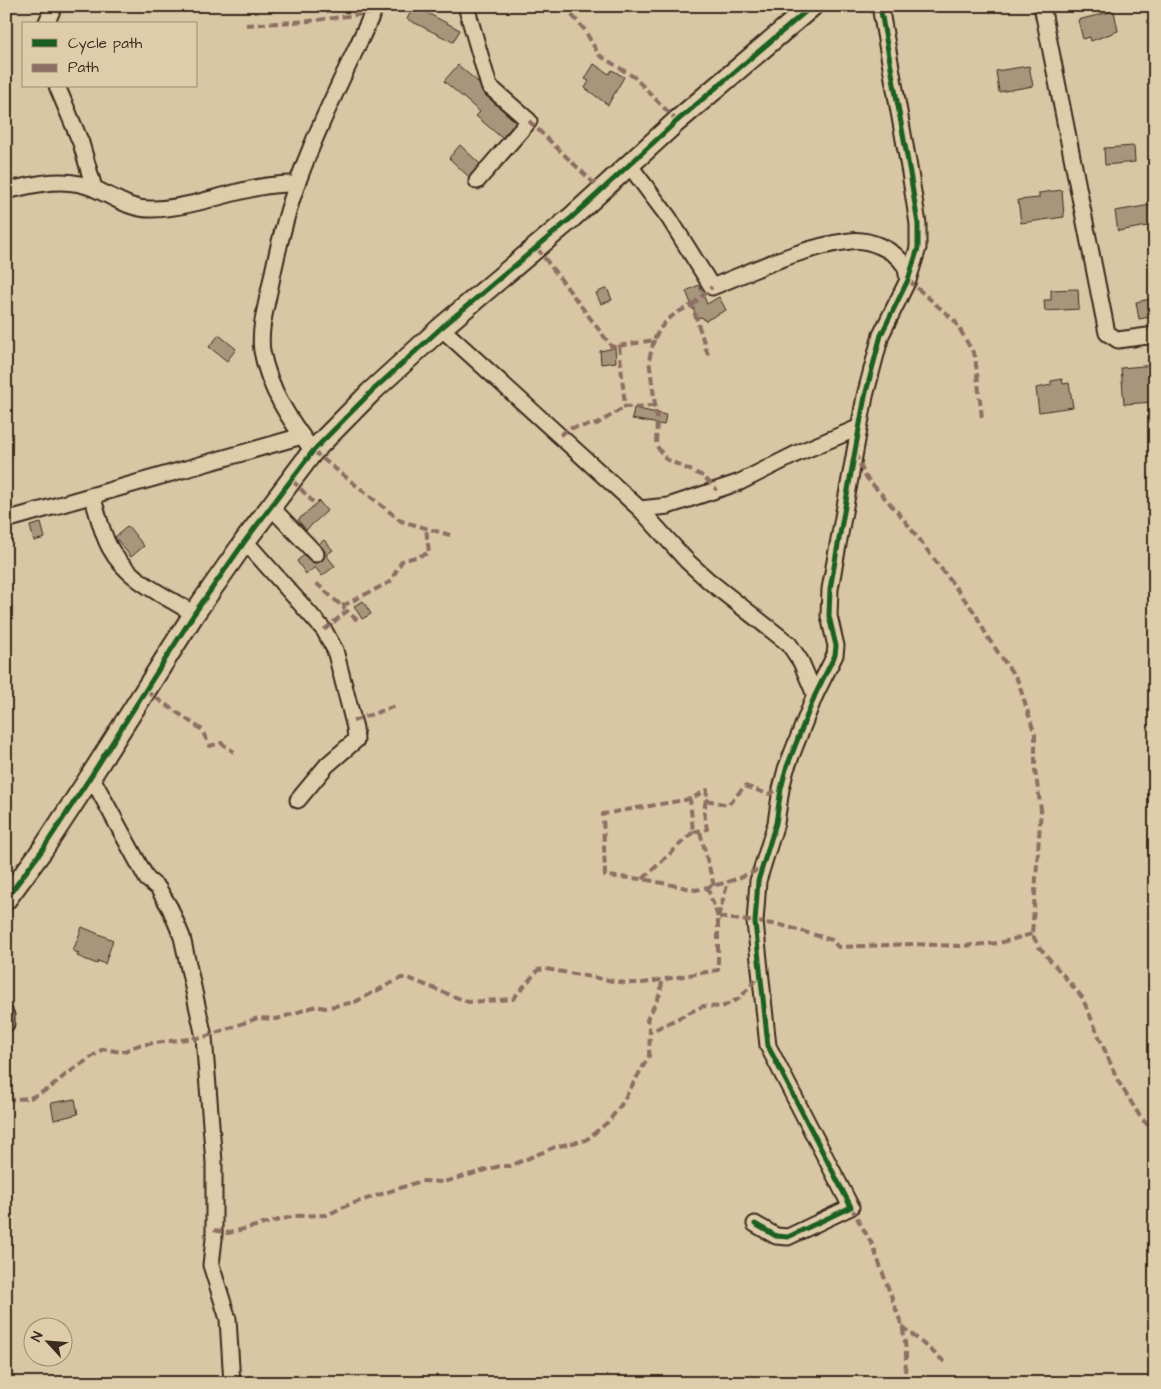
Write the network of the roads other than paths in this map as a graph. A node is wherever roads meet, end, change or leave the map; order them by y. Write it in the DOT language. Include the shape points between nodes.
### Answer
graph roads {
  1 [pos="54,6"];
  2 [pos="376,6"];
  3 [pos="466,6"];
  4 [pos="812,6"];
  5 [pos="880,6"];
  6 [pos="1042,6"];
  7 [pos="47,22"];
  8 [pos="58,88"];
  9 [pos="630,166"];
  10 [pos="477,181"];
  11 [pos="297,184"];
  12 [pos="94,188"];
  13 [pos="6,191"];
  14 [pos="908,280"];
  15 [pos="441,328"];
  16 [pos="1155,336"];
  17 [pos="858,428"];
  18 [pos="308,444"];
  19 [pos="92,496"];
  20 [pos="271,507"];
  21 [pos="640,509"];
  22 [pos="6,520"];
  23 [pos="245,541"];
  24 [pos="316,554"];
  25 [pos="194,614"];
  26 [pos="815,695"];
  27 [pos="91,776"];
  28 [pos="298,800"];
  29 [pos="6,899"];
  30 [pos="6,1015"];
  31 [pos="6,1024"];
  32 [pos="756,1224"];
  33 [pos="232,1383"];
  1 -- 7 [label="street"];
  2 -- 11 [label="street"];
  3 -- 10 [label="street" via="489,86 529,121"];
  4 -- 9 [label="street"];
  5 -- 14 [label="street" via="918,224 917,256"];
  6 -- 16 [label="street" via="1107,333 1118,340"];
  8 -- 12 [label="street" via="81,143"];
  9 -- 14 [label="street" via="669,218 712,287 801,253 852,240 873,244 895,256 904,266"];
  9 -- 15 [label="street"];
  11 -- 12 [label="street" via="263,185 206,202 155,209 132,207"];
  11 -- 18 [label="street" via="280,236 263,318 262,349 269,379 285,411"];
  12 -- 13 [label="street" via="53,182"];
  14 -- 17 [label="street" via="881,335"];
  15 -- 18 [label="street"];
  15 -- 21 [label="street"];
  17 -- 21 [label="street" via="740,482 668,506"];
  17 -- 26 [label="street" via="830,589 829,616 835,655"];
  18 -- 19 [label="street"];
  18 -- 20 [label="street"];
  19 -- 22 [label="street"];
  19 -- 25 [label="street" via="109,547 121,565 136,580"];
  20 -- 23 [label="street"];
  20 -- 24 [label="street"];
  21 -- 26 [label="street" via="709,581 789,644 801,662"];
  23 -- 25 [label="street"];
  23 -- 28 [label="street" via="324,630 335,650 355,728 356,740 327,765"];
  25 -- 27 [label="street"];
  26 -- 32 [label="street" via="780,789 776,823 758,881 755,922 768,1046 851,1207 788,1237 776,1236"];
  27 -- 29 [label="street"];
  27 -- 33 [label="street" via="147,878 158,888 170,908 188,961 204,1037 214,1162 211,1265 228,1319"];
  30 -- 31 [label="street"];
}
